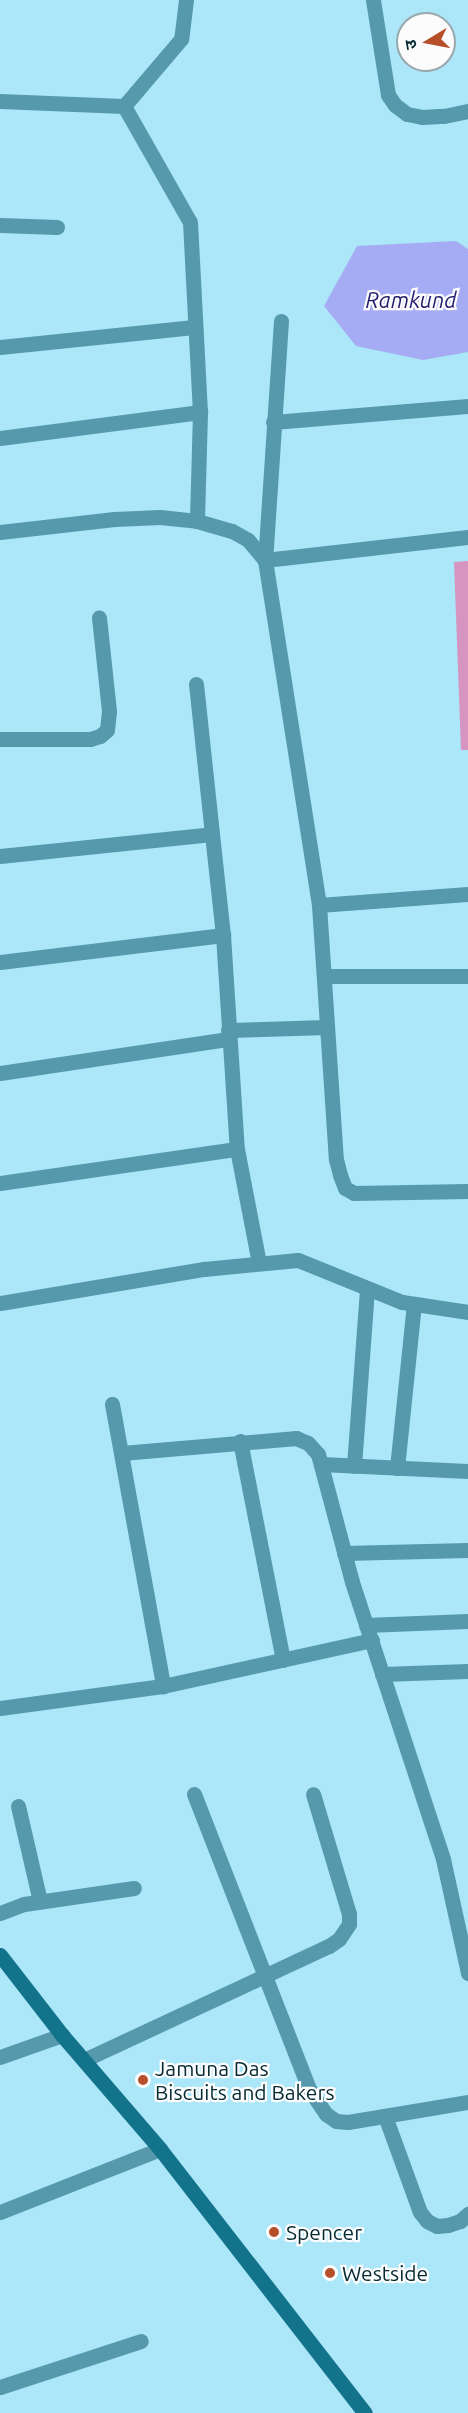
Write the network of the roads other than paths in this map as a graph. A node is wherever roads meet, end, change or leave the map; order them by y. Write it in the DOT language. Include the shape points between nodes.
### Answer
graph roads {
  1 [pos="186,0"];
  2 [pos="373,0"];
  3 [pos="0,101"];
  4 [pos="124,106"];
  5 [pos="468,111"];
  6 [pos="0,225"];
  7 [pos="57,227"];
  8 [pos="280,321"];
  9 [pos="194,327"];
  10 [pos="0,347"];
  11 [pos="468,406"];
  12 [pos="200,412"];
  13 [pos="273,422"];
  14 [pos="0,438"];
  15 [pos="197,521"];
  16 [pos="0,532"];
  17 [pos="468,537"];
  18 [pos="265,561"];
  19 [pos="99,618"];
  20 [pos="196,684"];
  21 [pos="0,739"];
  22 [pos="212,834"];
  23 [pos="0,856"];
  24 [pos="468,894"];
  25 [pos="319,905"];
  26 [pos="223,935"];
  27 [pos="0,962"];
  28 [pos="324,976"];
  29 [pos="468,976"];
  30 [pos="327,1028"];
  31 [pos="228,1034"];
  32 [pos="0,1073"];
  33 [pos="237,1149"];
  34 [pos="0,1183"];
  35 [pos="468,1191"];
  36 [pos="259,1263"];
  37 [pos="367,1289"];
  38 [pos="0,1303"];
  39 [pos="414,1305"];
  40 [pos="468,1312"];
  41 [pos="112,1404"];
  42 [pos="240,1441"];
  43 [pos="122,1452"];
  44 [pos="321,1464"];
  45 [pos="354,1466"];
  46 [pos="397,1468"];
  47 [pos="468,1471"];
  48 [pos="468,1550"];
  49 [pos="344,1552"];
  50 [pos="468,1621"];
  51 [pos="366,1625"];
  52 [pos="372,1640"];
  53 [pos="283,1660"];
  54 [pos="468,1671"];
  55 [pos="382,1674"];
  56 [pos="163,1686"];
  57 [pos="0,1708"];
  58 [pos="194,1794"];
  59 [pos="313,1794"];
  60 [pos="18,1806"];
  61 [pos="134,1888"];
  62 [pos="40,1901"];
  63 [pos="0,1913"];
  64 [pos="0,1955"];
  65 [pos="468,1973"];
  66 [pos="266,1976"];
  67 [pos="62,2036"];
  68 [pos="0,2057"];
  69 [pos="84,2060"];
  70 [pos="468,2102"];
  71 [pos="385,2116"];
  72 [pos="160,2149"];
  73 [pos="0,2212"];
  74 [pos="468,2214"];
  75 [pos="141,2341"];
  76 [pos="0,2387"];
  77 [pos="365,2413"];
  1 -- 4 [label="street" via="181,39"];
  2 -- 5 [label="street" via="388,95 395,105 407,114 423,117"];
  3 -- 4 [label="street"];
  4 -- 9 [label="street" via="190,222"];
  6 -- 7 [label="street"];
  8 -- 13 [label="street"];
  9 -- 10 [label="street"];
  9 -- 12 [label="street"];
  11 -- 13 [label="street"];
  12 -- 14 [label="street"];
  12 -- 15 [label="street"];
  13 -- 18 [label="street"];
  15 -- 16 [label="street" via="160,517 114,519"];
  15 -- 18 [label="street" via="248,540"];
  17 -- 18 [label="street"];
  18 -- 25 [label="street"];
  19 -- 21 [label="street" via="109,711 107,730 90,739"];
  20 -- 22 [label="street"];
  22 -- 23 [label="street"];
  22 -- 26 [label="street"];
  24 -- 25 [label="street"];
  25 -- 28 [label="street"];
  26 -- 27 [label="street"];
  26 -- 31 [label="street"];
  28 -- 29 [label="street"];
  28 -- 30 [label="street"];
  30 -- 31 [label="street"];
  30 -- 35 [label="street" via="336,1159 345,1188 371,1194"];
  31 -- 32 [label="street"];
  31 -- 33 [label="street"];
  33 -- 34 [label="street"];
  33 -- 36 [label="street"];
  36 -- 37 [label="street" via="298,1260"];
  36 -- 38 [label="street"];
  37 -- 39 [label="street"];
  37 -- 45 [label="street"];
  39 -- 40 [label="street"];
  39 -- 46 [label="street"];
  41 -- 43 [label="street"];
  42 -- 43 [label="street"];
  42 -- 44 [label="street" via="296,1438 308,1443"];
  42 -- 53 [label="street"];
  43 -- 56 [label="street"];
  44 -- 45 [label="street"];
  44 -- 49 [label="street"];
  45 -- 46 [label="street"];
  46 -- 47 [label="street"];
  48 -- 49 [label="street"];
  49 -- 51 [label="street"];
  50 -- 51 [label="street"];
  51 -- 52 [label="street"];
  52 -- 53 [label="street"];
  52 -- 55 [label="street"];
  53 -- 56 [label="street"];
  54 -- 55 [label="street"];
  55 -- 65 [label="street" via="443,1859"];
  56 -- 57 [label="street"];
  58 -- 66 [label="street"];
  59 -- 66 [label="street" via="344,1894 349,1924 329,1947"];
  60 -- 62 [label="street"];
  61 -- 62 [label="street"];
  62 -- 63 [label="street"];
  64 -- 67 [label="street"];
  66 -- 69 [label="street"];
  66 -- 71 [label="street" via="309,2089 326,2114 336,2121 348,2122"];
  67 -- 68 [label="street"];
  67 -- 69 [label="street"];
  69 -- 72 [label="street"];
  70 -- 71 [label="street"];
  71 -- 74 [label="street" via="420,2212 427,2221 437,2226 448,2225"];
  72 -- 73 [label="street"];
  72 -- 77 [label="street"];
  75 -- 76 [label="street"];
}
